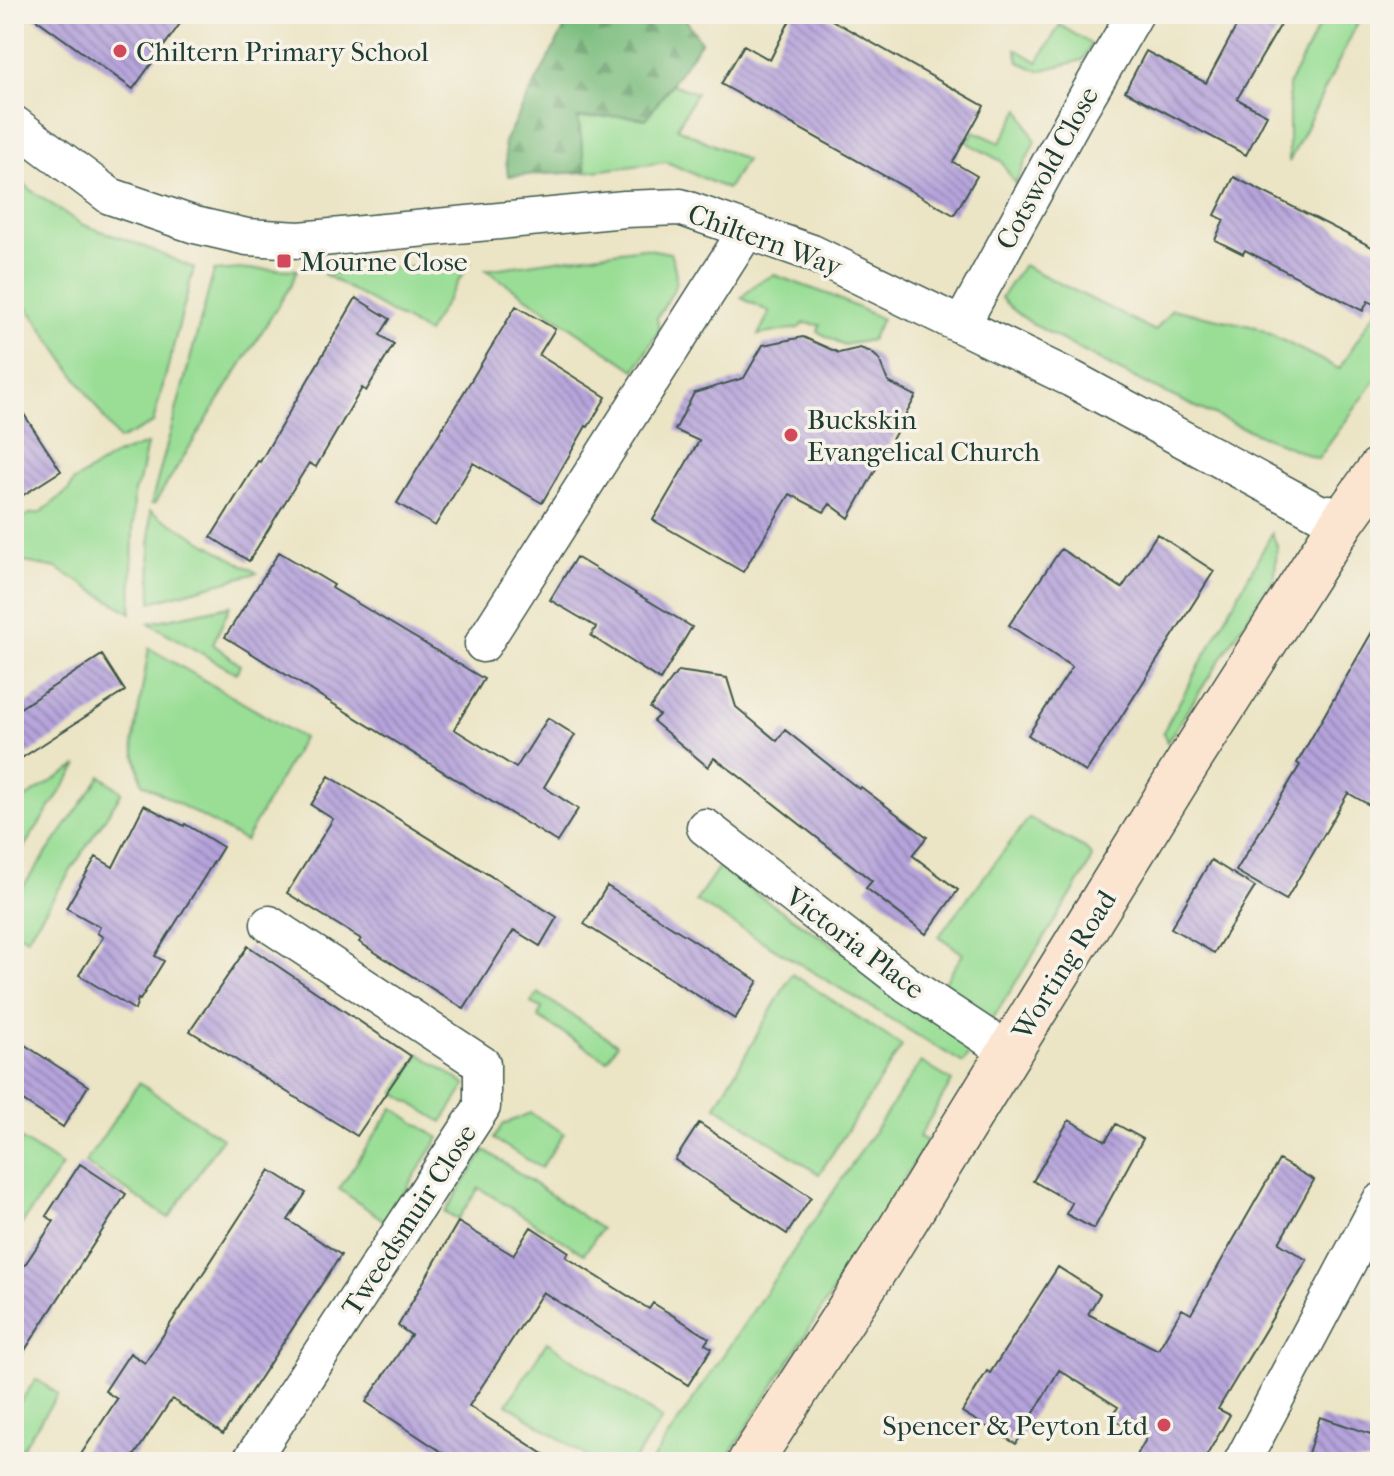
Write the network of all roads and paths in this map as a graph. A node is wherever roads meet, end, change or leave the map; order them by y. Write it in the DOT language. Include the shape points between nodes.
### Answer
graph roads {
  1 [pos="1135,14"];
  2 [pos="14,124"];
  3 [pos="747,230"];
  4 [pos="962,324"];
  5 [pos="1380,469"];
  6 [pos="1343,520"];
  7 [pos="483,644"];
  8 [pos="705,827"];
  9 [pos="269,924"];
  10 [pos="1009,1052"];
  11 [pos="1380,1202"];
  12 [pos="250,1462"];
  13 [pos="750,1462"];
  14 [pos="1242,1462"];
  1 -- 4 [label="street, Cotswold Close"];
  2 -- 3 [label="street, Chiltern Way" via="110,196 247,237 300,240 680,207"];
  3 -- 4 [label="street, Chiltern Way" via="812,253"];
  3 -- 7 [label="street"];
  4 -- 6 [label="street, Chiltern Way" via="1321,514"];
  5 -- 6 [label="main road, Worting Road"];
  6 -- 10 [label="main road, Worting Road"];
  8 -- 10 [label="street, Victoria Place" via="908,985"];
  9 -- 12 [label="street, Tweedsmuir Close" via="482,1064 484,1077 482,1107"];
  10 -- 13 [label="main road, Worting Road"];
  11 -- 14 [label="street"];
}
